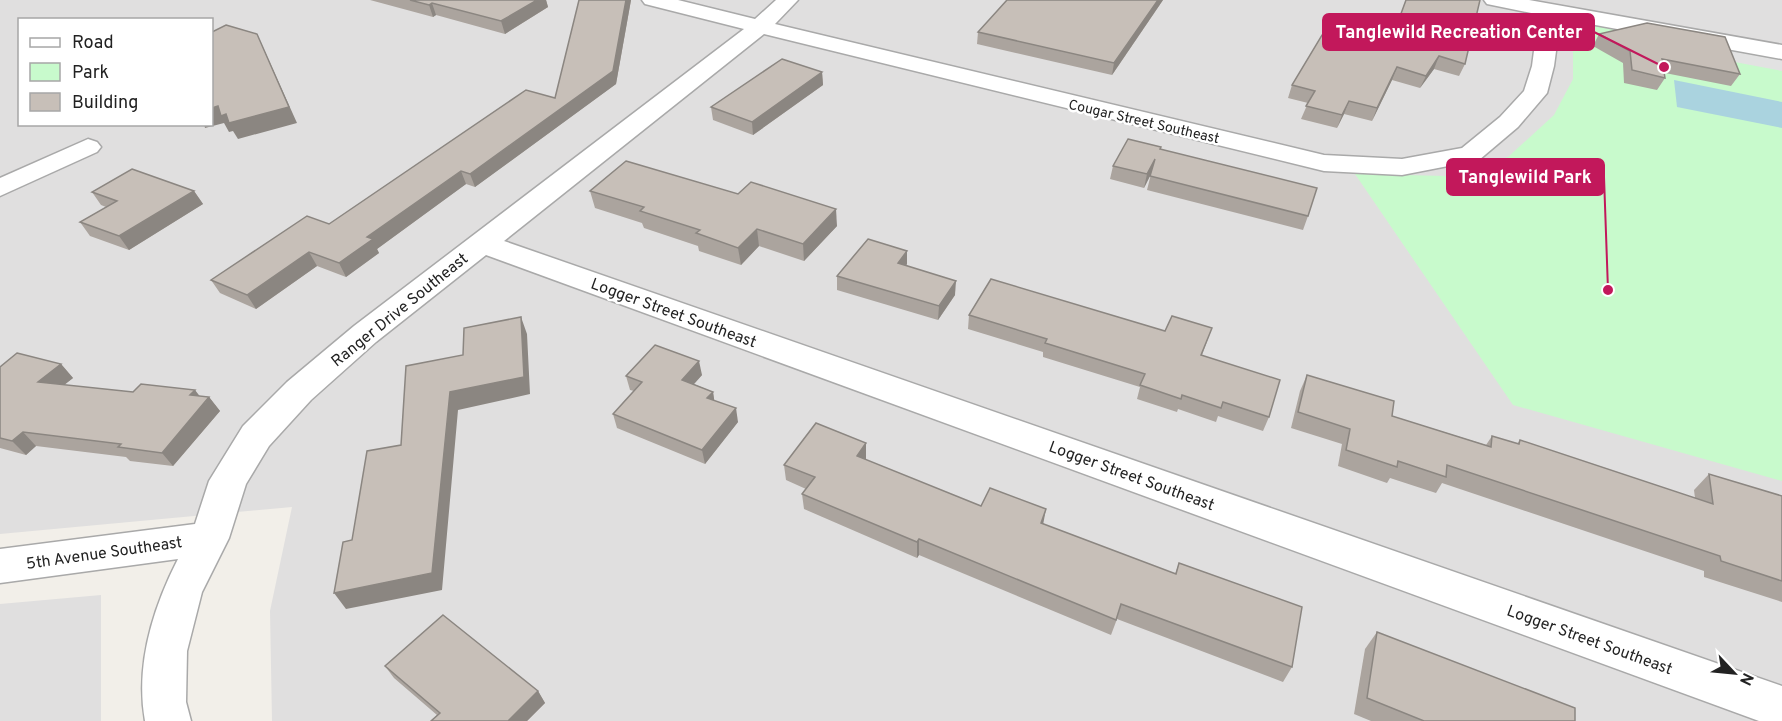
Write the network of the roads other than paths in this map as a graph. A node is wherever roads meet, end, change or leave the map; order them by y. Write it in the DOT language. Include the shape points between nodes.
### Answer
graph roads {
  1 [pos="652,0"];
  2 [pos="788,0"];
  3 [pos="1494,0"];
  4 [pos="1545,9"];
  5 [pos="761,27"];
  6 [pos="1782,52"];
  7 [pos="88,147"];
  8 [pos="0,188"];
  9 [pos="482,243"];
  10 [pos="208,538"];
  11 [pos="0,566"];
  12 [pos="1782,708"];
  13 [pos="168,721"];
  1 -- 5 [label="street, Cougar Street Southeast"];
  2 -- 5 [label="street, Ranger Drive Southeast"];
  3 -- 4 [label="street"];
  4 -- 5 [label="street, Cougar Street Southeast" via="1547,36 1535,93 1509,122 1470,154 1402,167 1324,163"];
  4 -- 6 [label="street"];
  5 -- 9 [label="street, Ranger Drive Southeast"];
  7 -- 8 [label="street"];
  9 -- 10 [label="street, Ranger Drive Southeast" via="365,334 299,391 256,436 228,481"];
  9 -- 12 [label="street, Logger Street Southeast"];
  10 -- 11 [label="street, 5th Avenue Southeast"];
  10 -- 13 [label="street, Ranger Drive Southeast" via="182,592 166,651 164,702"];
}
